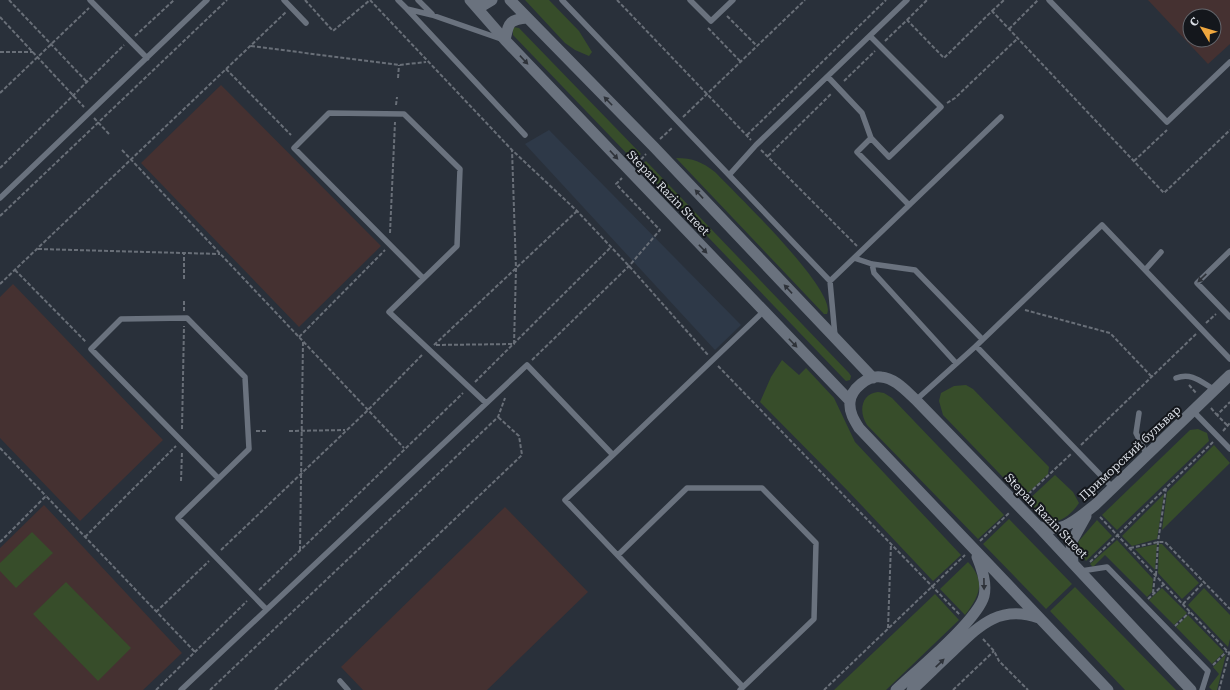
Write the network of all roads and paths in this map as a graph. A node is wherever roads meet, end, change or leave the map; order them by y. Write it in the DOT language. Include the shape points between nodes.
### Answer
graph roads {
  1 [pos="9,0"];
  2 [pos="174,0"];
  3 [pos="207,0"];
  4 [pos="227,0"];
  5 [pos="284,0"];
  6 [pos="304,0"];
  7 [pos="370,0"];
  8 [pos="398,0"];
  9 [pos="418,0"];
  10 [pos="492,0"];
  11 [pos="510,0"];
  12 [pos="562,0"];
  13 [pos="617,0"];
  14 [pos="690,0"];
  15 [pos="733,0"];
  16 [pos="805,0"];
  17 [pos="886,0"];
  18 [pos="907,0"];
  19 [pos="927,0"];
  20 [pos="1004,0"];
  21 [pos="1038,0"];
  22 [pos="1049,0"];
  23 [pos="92,2"];
  24 [pos="472,2"];
  25 [pos="291,8"];
  26 [pos="407,10"];
  27 [pos="992,11"];
  28 [pos="725,13"];
  29 [pos="432,14"];
  30 [pos="0,18"];
  31 [pos="527,18"];
  32 [pos="907,20"];
  33 [pos="306,23"];
  34 [pos="703,23"];
  35 [pos="1009,29"];
  36 [pos="871,36"];
  37 [pos="1018,38"];
  38 [pos="130,40"];
  39 [pos="505,40"];
  40 [pos="51,44"];
  41 [pos="251,46"];
  42 [pos="757,46"];
  43 [pos="880,46"];
  44 [pos="0,52"];
  45 [pos="33,52"];
  46 [pos="37,57"];
  47 [pos="147,58"];
  48 [pos="427,62"];
  49 [pos="741,62"];
  50 [pos="1230,62"];
  51 [pos="399,65"];
  52 [pos="226,69"];
  53 [pos="828,77"];
  54 [pos="398,78"];
  55 [pos="87,82"];
  56 [pos="838,87"];
  57 [pos="0,93"];
  58 [pos="707,95"];
  59 [pos="73,96"];
  60 [pos="941,106"];
  61 [pos="89,112"];
  62 [pos="1001,117"];
  63 [pos="98,122"];
  64 [pos="678,122"];
  65 [pos="1230,130"];
  66 [pos="109,134"];
  67 [pos="291,135"];
  68 [pos="525,135"];
  69 [pos="747,135"];
  70 [pos="871,138"];
  71 [pos="756,145"];
  72 [pos="654,147"];
  73 [pos="122,150"];
  74 [pos="512,150"];
  75 [pos="768,156"];
  76 [pos="131,160"];
  77 [pos="0,168"];
  78 [pos="630,171"];
  79 [pos="730,174"];
  80 [pos="0,198"];
  81 [pos="909,205"];
  82 [pos="577,211"];
  83 [pos="0,216"];
  84 [pos="611,247"];
  85 [pos="37,249"];
  86 [pos="1230,251"];
  87 [pos="862,252"];
  88 [pos="1161,252"];
  89 [pos="184,253"];
  90 [pos="220,254"];
  91 [pos="854,258"];
  92 [pos="872,264"];
  93 [pos="629,266"];
  94 [pos="516,269"];
  95 [pos="15,270"];
  96 [pos="1144,270"];
  97 [pos="424,278"];
  98 [pos="184,279"];
  99 [pos="830,281"];
  100 [pos="0,284"];
  101 [pos="184,301"];
  102 [pos="1015,308"];
  103 [pos="1221,309"];
  104 [pos="763,312"];
  105 [pos="184,318"];
  106 [pos="1230,318"];
  107 [pos="1201,329"];
  108 [pos="835,338"];
  109 [pos="982,340"];
  110 [pos="303,341"];
  111 [pos="86,342"];
  112 [pos="514,344"];
  113 [pos="976,346"];
  114 [pos="431,347"];
  115 [pos="712,360"];
  116 [pos="1230,360"];
  117 [pos="956,363"];
  118 [pos="527,365"];
  119 [pos="1230,376"];
  120 [pos="1152,377"];
  121 [pos="873,378"];
  122 [pos="1176,378"];
  123 [pos="469,387"];
  124 [pos="1215,390"];
  125 [pos="505,397"];
  126 [pos="916,400"];
  127 [pos="850,401"];
  128 [pos="1230,402"];
  129 [pos="486,403"];
  130 [pos="368,410"];
  131 [pos="1193,411"];
  132 [pos="1139,413"];
  133 [pos="498,417"];
  134 [pos="1228,425"];
  135 [pos="302,430"];
  136 [pos="346,430"];
  137 [pos="254,431"];
  138 [pos="268,431"];
  139 [pos="289,431"];
  140 [pos="1218,437"];
  141 [pos="182,441"];
  142 [pos="0,448"];
  143 [pos="404,448"];
  144 [pos="1076,449"];
  145 [pos="1230,449"];
  146 [pos="613,455"];
  147 [pos="1147,455"];
  148 [pos="301,473"];
  149 [pos="218,478"];
  150 [pos="181,480"];
  151 [pos="1166,487"];
  152 [pos="1113,488"];
  153 [pos="46,496"];
  154 [pos="1017,504"];
  155 [pos="1095,504"];
  156 [pos="1100,517"];
  157 [pos="1038,525"];
  158 [pos="1117,535"];
  159 [pos="85,537"];
  160 [pos="0,542"];
  161 [pos="1158,542"];
  162 [pos="891,544"];
  163 [pos="973,548"];
  164 [pos="1130,548"];
  165 [pos="300,550"];
  166 [pos="618,555"];
  167 [pos="215,556"];
  168 [pos="1077,567"];
  169 [pos="1156,575"];
  170 [pos="1204,582"];
  171 [pos="1164,584"];
  172 [pos="932,587"];
  173 [pos="1153,594"];
  174 [pos="253,596"];
  175 [pos="1148,599"];
  176 [pos="1183,604"];
  177 [pos="266,609"];
  178 [pos="1230,609"];
  179 [pos="156,612"];
  180 [pos="1190,612"];
  181 [pos="963,618"];
  182 [pos="1040,619"];
  183 [pos="1175,626"];
  184 [pos="888,629"];
  185 [pos="979,635"];
  186 [pos="994,651"];
  187 [pos="195,652"];
  188 [pos="1229,652"];
  189 [pos="1213,665"];
  190 [pos="340,681"];
  191 [pos="741,689"];
  192 [pos="156,690"];
  193 [pos="181,690"];
  194 [pos="210,690"];
  195 [pos="275,690"];
  196 [pos="348,690"];
  197 [pos="824,690"];
  198 [pos="896,690"];
  199 [pos="912,690"];
  200 [pos="953,690"];
  201 [pos="1028,690"];
  202 [pos="1108,690"];
  203 [pos="1191,690"];
  204 [pos="1202,690"];
  205 [pos="1219,690"];
  1 -- 40 [label="path"];
  2 -- 38 [label="path"];
  3 -- 47 [label="lane"];
  4 -- 63 [label="path"];
  5 -- 25 [label="lane"];
  6 -- 7 [label="path" via="333,31"];
  7 -- 48 [label="path"];
  8 -- 26 [label="lane"];
  9 -- 29 [label="lane"];
  10 -- 24 [label="main road" via="482,6"];
  11 -- 31 [label="main road, Stepan Razin Street"];
  12 -- 64 [label="lane"];
  13 -- 58 [label="path"];
  14 -- 15 [label="lane" via="711,21"];
  16 -- 42 [label="path"];
  17 -- 69 [label="path"];
  18 -- 36 [label="lane"];
  19 -- 32 [label="path"];
  20 -- 27 [label="path"];
  21 -- 35 [label="path"];
  22 -- 50 [label="lane" via="1167,122"];
  23 -- 38 [label="lane"];
  23 -- 40 [label="path"];
  24 -- 39 [label="main road, Stepan Razin Street"];
  25 -- 33 [label="lane"];
  25 -- 41 [label="path"];
  26 -- 29 [label="lane"];
  26 -- 68 [label="lane"];
  27 -- 32 [label="path" via="944,58"];
  27 -- 35 [label="path"];
  28 -- 42 [label="path"];
  29 -- 39 [label="lane"];
  30 -- 45 [label="path"];
  31 -- 39 [label="main road" via="514,19 508,25"];
  72 -- 31 [label="main road, Stepan Razin Street, one-way"];
  32 -- 43 [label="path"];
  34 -- 49 [label="path"];
  35 -- 37 [label="path"];
  36 -- 43 [label="lane"];
  36 -- 53 [label="lane"];
  37 -- 60 [label="path" via="955,98"];
  37 -- 65 [label="path" via="1164,193"];
  38 -- 47 [label="lane"];
  38 -- 55 [label="path"];
  39 -- 78 [label="main road, Stepan Razin Street, one-way"];
  40 -- 46 [label="path"];
  40 -- 55 [label="path"];
  41 -- 51 [label="path"];
  41 -- 52 [label="path"];
  42 -- 49 [label="path"];
  43 -- 56 [label="path"];
  43 -- 60 [label="lane"];
  44 -- 45 [label="path"];
  45 -- 46 [label="path"];
  46 -- 57 [label="path"];
  46 -- 59 [label="path"];
  47 -- 61 [label="lane"];
  48 -- 51 [label="path"];
  48 -- 74 [label="path"];
  49 -- 58 [label="path"];
  51 -- 54 [label="path"];
  52 -- 67 [label="path"];
  52 -- 76 [label="path"];
  53 -- 56 [label="lane"];
  53 -- 71 [label="lane"];
  55 -- 59 [label="path"];
  56 -- 70 [label="lane" via="862,113"];
  56 -- 75 [label="path"];
  58 -- 64 [label="path"];
  58 -- 69 [label="path"];
  59 -- 61 [label="path"];
  59 -- 77 [label="path"];
  60 -- 70 [label="lane" via="890,158"];
  61 -- 63 [label="path"];
  61 -- 80 [label="lane"];
  62 -- 81 [label="lane"];
  63 -- 66 [label="path"];
  63 -- 83 [label="path"];
  64 -- 72 [label="path"];
  64 -- 79 [label="lane"];
  69 -- 71 [label="path"];
  70 -- 81 [label="lane" via="857,152"];
  71 -- 75 [label="path"];
  71 -- 79 [label="lane"];
  72 -- 78 [label="path"];
  108 -- 72 [label="main road, Stepan Razin Street, one-way"];
  73 -- 76 [label="path"];
  74 -- 82 [label="path"];
  74 -- 94 [label="path"];
  75 -- 87 [label="path"];
  76 -- 85 [label="path"];
  76 -- 90 [label="path"];
  78 -- 93 [label="path" via="616,184 660,230"];
  78 -- 104 [label="main road, Stepan Razin Street, one-way"];
  79 -- 99 [label="lane"];
  81 -- 87 [label="lane"];
  82 -- 84 [label="path"];
  82 -- 94 [label="path"];
  84 -- 93 [label="path"];
  84 -- 112 [label="path"];
  85 -- 89 [label="path"];
  85 -- 95 [label="path"];
  86 -- 103 [label="lane, one-way" via="1197,283"];
  87 -- 91 [label="lane"];
  88 -- 96 [label="lane"];
  89 -- 90 [label="path"];
  89 -- 98 [label="path"];
  90 -- 110 [label="path"];
  91 -- 92 [label="lane"];
  91 -- 99 [label="lane"];
  92 -- 109 [label="lane" via="915,270"];
  92 -- 117 [label="lane" via="874,273"];
  93 -- 115 [label="path"];
  93 -- 118 [label="path"];
  94 -- 112 [label="path"];
  94 -- 114 [label="path"];
  95 -- 100 [label="path"];
  95 -- 111 [label="path"];
  96 -- 102 [label="lane" via="1102,225"];
  96 -- 107 [label="lane"];
  97 -- 97 [label="lane" via="457,246 460,169 404,114 329,113 294,148"];
  97 -- 114 [label="lane" via="389,312"];
  99 -- 108 [label="lane"];
  101 -- 105 [label="path"];
  102 -- 109 [label="lane"];
  102 -- 120 [label="path" via="1110,333"];
  103 -- 106 [label="lane"];
  103 -- 107 [label="path"];
  104 -- 115 [label="lane"];
  104 -- 127 [label="main road, Stepan Razin Street, one-way"];
  105 -- 141 [label="path"];
  105 -- 141 [label="lane" via="121,319 91,349"];
  105 -- 149 [label="lane" via="187,318 245,377 248,449"];
  107 -- 116 [label="lane"];
  107 -- 120 [label="path"];
  108 -- 121 [label="main road, Stepan Razin Street"];
  109 -- 113 [label="lane"];
  110 -- 130 [label="path"];
  110 -- 135 [label="path"];
  112 -- 114 [label="path"];
  112 -- 123 [label="path"];
  113 -- 117 [label="lane"];
  113 -- 144 [label="lane"];
  114 -- 123 [label="lane"];
  114 -- 130 [label="path"];
  115 -- 146 [label="lane"];
  115 -- 162 [label="path"];
  117 -- 126 [label="lane"];
  118 -- 129 [label="lane"];
  118 -- 146 [label="lane"];
  119 -- 124 [label="main road, Приморский бульвар"];
  120 -- 144 [label="path"];
  121 -- 126 [label="main road, Stepan Razin Street" via="880,376 897,383"];
  121 -- 127 [label="main road" via="864,382"];
  122 -- 124 [label="lane" via="1191,375"];
  123 -- 129 [label="lane"];
  123 -- 143 [label="path"];
  124 -- 131 [label="main road, Приморский бульвар"];
  125 -- 133 [label="path"];
  126 -- 154 [label="main road, Stepan Razin Street"];
  127 -- 163 [label="main road" via="851,415 859,428"];
  128 -- 134 [label="path" via="1217,415"];
  129 -- 177 [label="lane"];
  130 -- 136 [label="path"];
  130 -- 143 [label="path"];
  131 -- 140 [label="lane"];
  131 -- 147 [label="main road, Приморский бульвар"];
  132 -- 147 [label="lane" via="1136,433"];
  133 -- 194 [label="path"];
  133 -- 195 [label="path" via="520,436 522,455"];
  135 -- 136 [label="path"];
  135 -- 139 [label="path"];
  135 -- 148 [label="path"];
  136 -- 148 [label="path"];
  137 -- 138 [label="path"];
  140 -- 145 [label="lane"];
  140 -- 151 [label="path"];
  141 -- 149 [label="lane"];
  141 -- 150 [label="path"];
  141 -- 159 [label="path"];
  142 -- 153 [label="path"];
  143 -- 165 [label="path"];
  144 -- 152 [label="lane"];
  144 -- 154 [label="path"];
  146 -- 166 [label="lane" via="565,500"];
  147 -- 152 [label="main road, Приморский бульвар"];
  148 -- 165 [label="path"];
  148 -- 167 [label="path"];
  149 -- 167 [label="lane" via="178,518"];
  151 -- 158 [label="path"];
  151 -- 161 [label="path"];
  152 -- 155 [label="main road, Приморский бульвар"];
  153 -- 159 [label="path"];
  153 -- 160 [label="path"];
  154 -- 157 [label="main road, Stepan Razin Street"];
  154 -- 163 [label="path"];
  155 -- 157 [label="main road, Приморский бульвар" via="1060,528 1050,529"];
  155 -- 168 [label="main road" via="1078,527 1071,543"];
  156 -- 158 [label="path"];
  157 -- 168 [label="main road, Stepan Razin Street"];
  158 -- 164 [label="path"];
  158 -- 168 [label="path"];
  159 -- 179 [label="path"];
  161 -- 164 [label="path"];
  161 -- 169 [label="path"];
  161 -- 170 [label="path" via="1165,542"];
  162 -- 172 [label="path"];
  162 -- 184 [label="path"];
  163 -- 172 [label="path"];
  163 -- 182 [label="main road"];
  163 -- 198 [label="main road, one-way" via="983,569 984,596 978,609"];
  164 -- 169 [label="path"];
  165 -- 174 [label="path"];
  166 -- 191 [label="lane"];
  166 -- 191 [label="lane" via="687,488 762,488 816,543 814,618"];
  167 -- 174 [label="lane"];
  167 -- 179 [label="path"];
  168 -- 203 [label="main road, Stepan Razin Street"];
  168 -- 204 [label="lane" via="1107,567 1208,671"];
  169 -- 171 [label="path"];
  169 -- 173 [label="path"];
  170 -- 176 [label="path"];
  170 -- 178 [label="path"];
  171 -- 173 [label="path"];
  171 -- 176 [label="path"];
  172 -- 181 [label="path"];
  172 -- 184 [label="path"];
  173 -- 175 [label="path"];
  174 -- 177 [label="lane"];
  174 -- 187 [label="path"];
  176 -- 180 [label="path"];
  177 -- 193 [label="lane"];
  179 -- 187 [label="path"];
  180 -- 183 [label="path"];
  180 -- 188 [label="path"];
  199 -- 182 [label="main road, one-way" via="975,630 993,618 1015,613"];
  182 -- 202 [label="main road"];
  184 -- 197 [label="path"];
  185 -- 186 [label="path"];
  186 -- 200 [label="path"];
  186 -- 201 [label="path" via="999,661"];
  187 -- 192 [label="path"];
  188 -- 189 [label="path"];
  188 -- 205 [label="path"];
  190 -- 196 [label="lane"];
}
